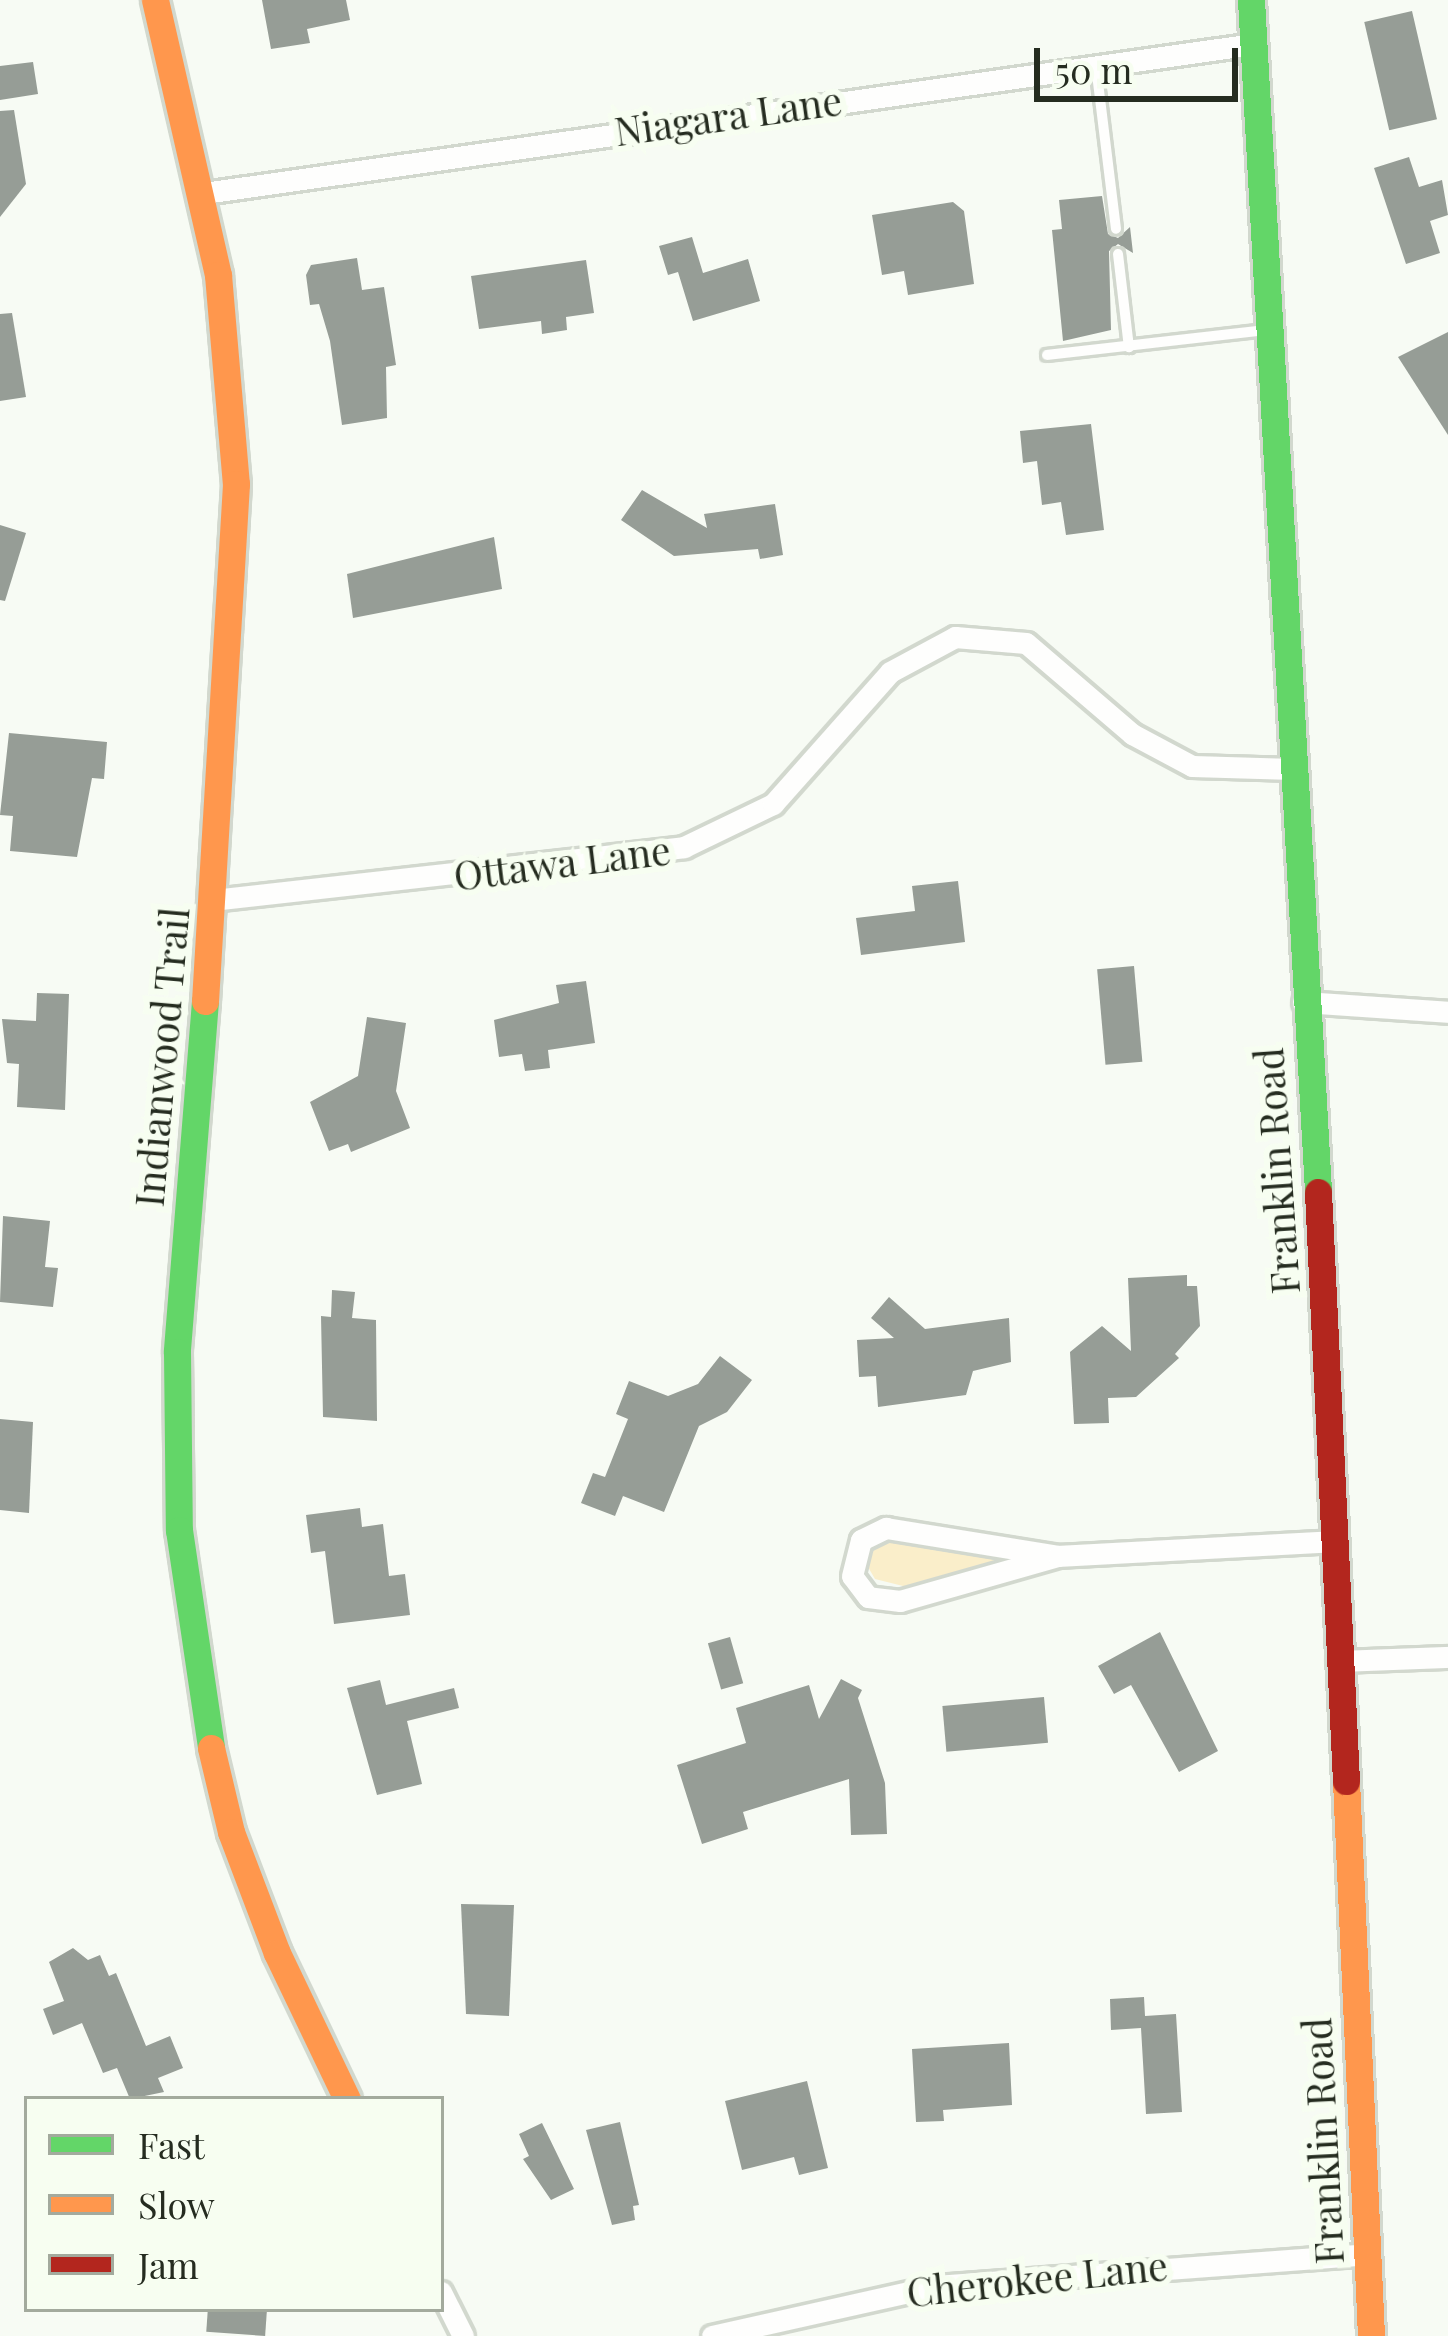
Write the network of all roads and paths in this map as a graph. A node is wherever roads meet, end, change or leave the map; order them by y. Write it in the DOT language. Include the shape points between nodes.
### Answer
graph roads {
  1 [pos="155,0"];
  2 [pos="1250,0"];
  3 [pos="1253,44"];
  4 [pos="1096,62"];
  5 [pos="204,193"];
  6 [pos="1116,229"];
  7 [pos="1118,254"];
  8 [pos="1270,330"];
  9 [pos="1130,347"];
  10 [pos="1047,356"];
  11 [pos="1293,770"];
  12 [pos="213,900"];
  13 [pos="1303,1002"];
  14 [pos="1448,1012"];
  15 [pos="1331,1541"];
  16 [pos="1058,1556"];
  17 [pos="1448,1657"];
  18 [pos="1337,1661"];
  19 [pos="345,2096"];
  20 [pos="1367,2254"];
  21 [pos="444,2298"];
  22 [pos="463,2336"];
  23 [pos="712,2336"];
  24 [pos="1371,2336"];
  1 -- 5 [label="street, Indianwood Trail"];
  2 -- 3 [label="street, Franklin Road"];
  3 -- 4 [label="street, Niagara Lane"];
  3 -- 8 [label="street, Franklin Road"];
  4 -- 5 [label="street, Niagara Lane"];
  4 -- 6 [label="lane"];
  5 -- 12 [label="street, Indianwood Trail" via="231,380 236,528"];
  7 -- 9 [label="lane"];
  8 -- 9 [label="lane"];
  8 -- 11 [label="street, Franklin Road"];
  9 -- 10 [label="lane"];
  11 -- 12 [label="street, Ottawa Lane" via="1192,766 1132,734 1026,643 955,637 890,673 773,804 684,848"];
  11 -- 13 [label="street, Franklin Road"];
  12 -- 19 [label="street, Indianwood Trail" via="177,1352 186,1607 210,1752 248,1883"];
  13 -- 14 [label="street"];
  13 -- 15 [label="street, Franklin Road"];
  15 -- 16 [label="street"];
  15 -- 18 [label="street, Franklin Road"];
  16 -- 16 [label="street" via="886,1528 861,1540 852,1576 868,1597 900,1601"];
  17 -- 18 [label="street"];
  18 -- 20 [label="street, Franklin Road"];
  20 -- 23 [label="street, Cherokee Lane" via="936,2286"];
  20 -- 24 [label="street, Franklin Road"];
  21 -- 22 [label="street"];
}
